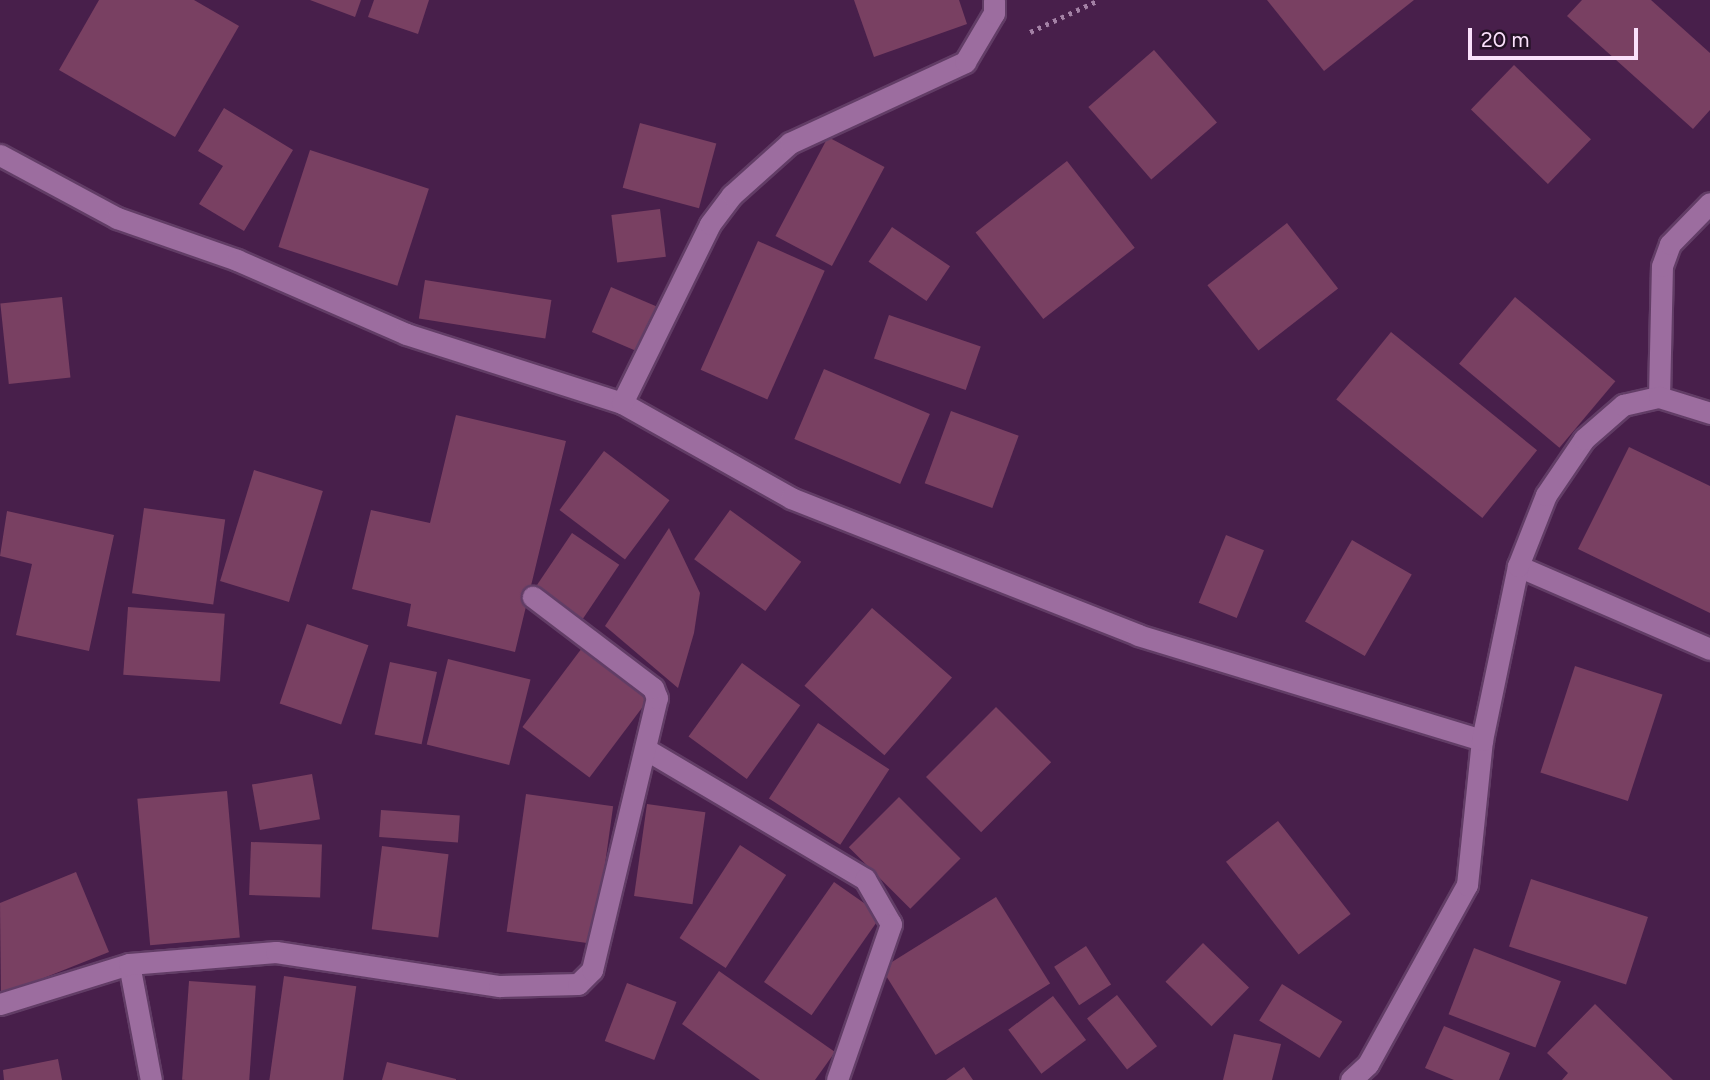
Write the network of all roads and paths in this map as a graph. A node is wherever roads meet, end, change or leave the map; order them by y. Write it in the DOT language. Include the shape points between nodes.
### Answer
graph roads {
  1 [pos="994,0"];
  2 [pos="0,155"];
  3 [pos="1710,203"];
  4 [pos="1659,397"];
  5 [pos="622,403"];
  6 [pos="1710,414"];
  7 [pos="1518,566"];
  8 [pos="533,597"];
  9 [pos="1710,649"];
  10 [pos="1482,740"];
  11 [pos="647,750"];
  12 [pos="129,964"];
  13 [pos="0,1004"];
  14 [pos="1375,1072"];
  15 [pos="151,1080"];
  16 [pos="837,1080"];
  17 [pos="1351,1080"];
  1 -- 5 [label="street" via="994,13 965,62 790,143 733,195 710,224"];
  2 -- 5 [label="street" via="117,218 237,260 406,334"];
  3 -- 4 [label="street" via="1670,244 1662,266"];
  4 -- 6 [label="street"];
  4 -- 7 [label="street" via="1623,405 1584,439 1546,495"];
  5 -- 10 [label="street" via="791,498 1138,635"];
  7 -- 9 [label="street"];
  7 -- 10 [label="street"];
  8 -- 11 [label="street" via="653,688 657,698"];
  10 -- 14 [label="street" via="1467,885"];
  11 -- 12 [label="street" via="592,970 578,984 499,986 276,952"];
  11 -- 16 [label="street" via="865,879 872,890 891,924"];
  12 -- 13 [label="street"];
  12 -- 15 [label="street"];
  14 -- 17 [label="street"];
}
